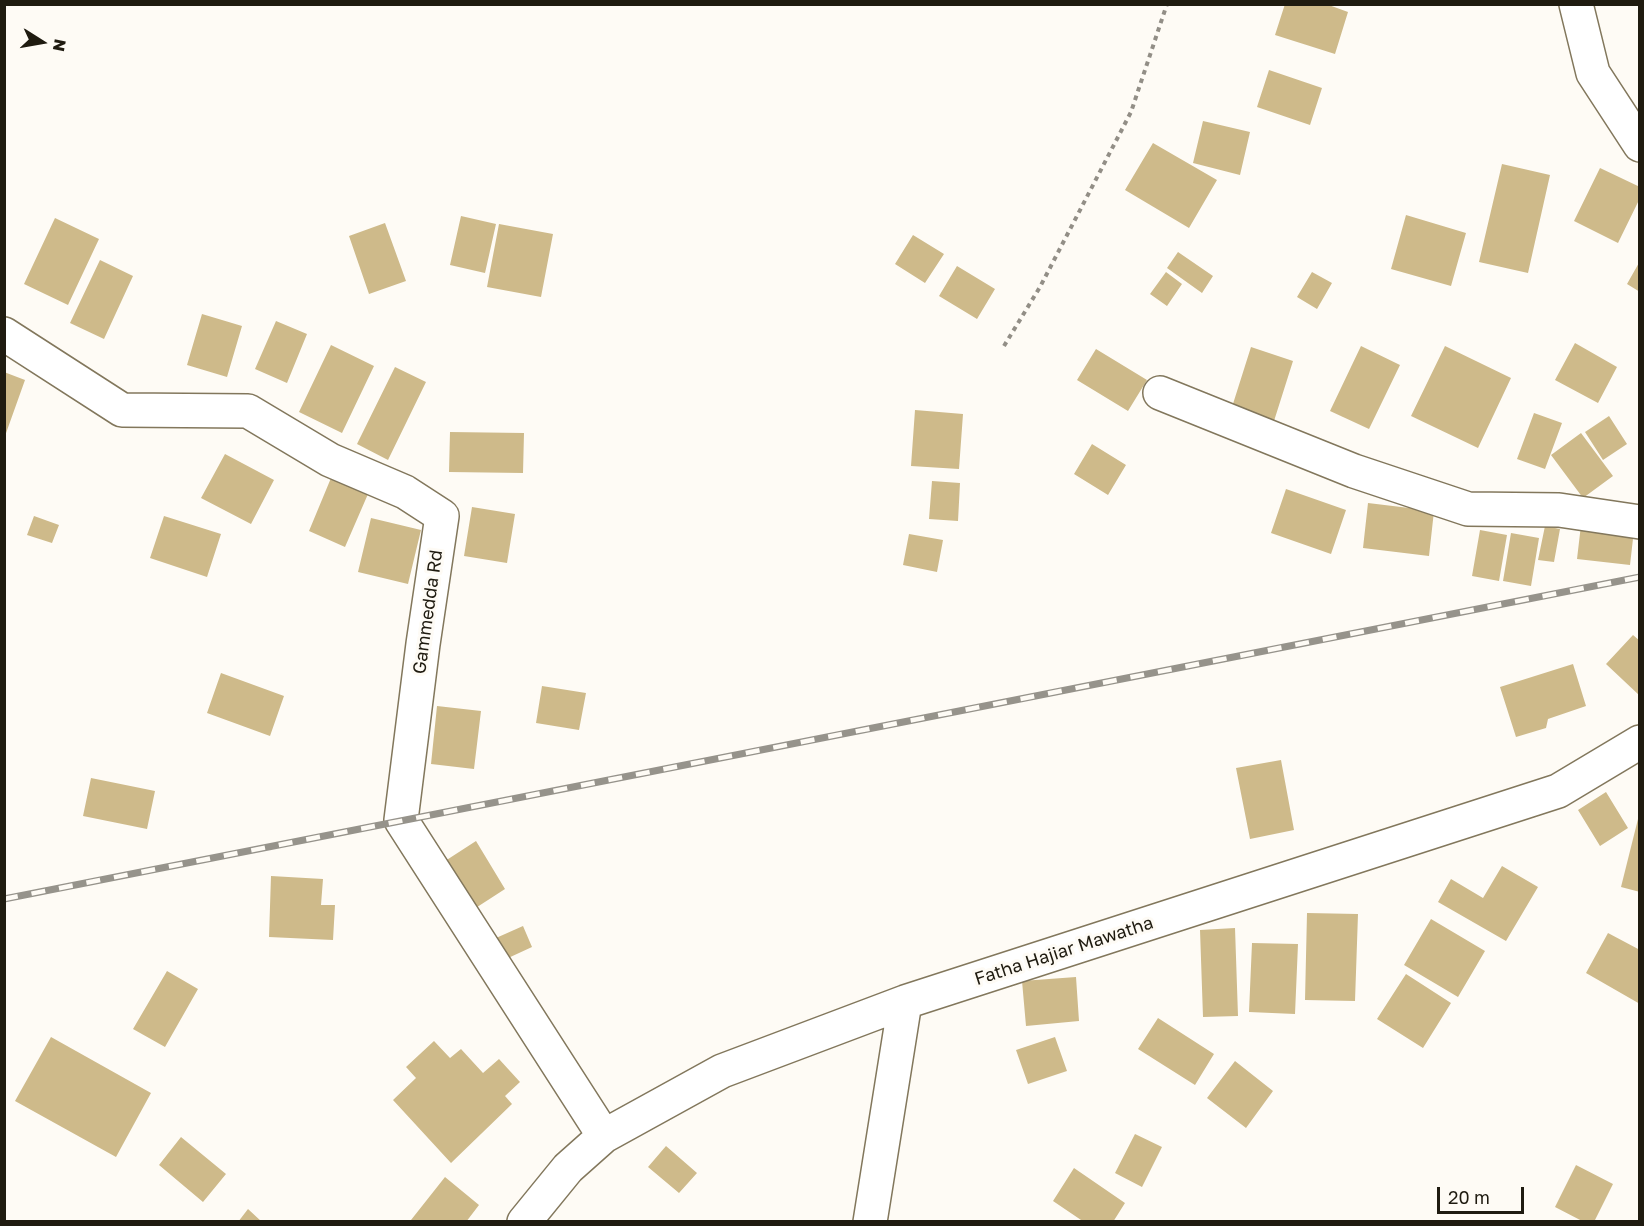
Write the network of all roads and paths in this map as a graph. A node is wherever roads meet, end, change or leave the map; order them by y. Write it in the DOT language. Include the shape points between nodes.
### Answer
graph roads {
  1 [pos="1167,4"];
  2 [pos="1576,4"];
  3 [pos="1640,145"];
  4 [pos="4,334"];
  5 [pos="1004,346"];
  6 [pos="1160,393"];
  7 [pos="1640,522"];
  8 [pos="1640,742"];
  9 [pos="905,1002"];
  10 [pos="604,1136"];
  11 [pos="524,1221"];
  12 [pos="870,1221"];
  1 -- 5 [label="path" via="1131,112 1041,287"];
  2 -- 3 [label="street" via="1593,73"];
  4 -- 10 [label="street, Gammedda Rd" via="122,410 248,411 330,460 405,492 442,516 401,820"];
  6 -- 7 [label="street" via="1354,471 1468,509 1559,510"];
  8 -- 9 [label="street, Fatha Hajiar Mawatha" via="1558,791"];
  9 -- 10 [label="street, Fatha Hajiar Mawatha" via="722,1071"];
  9 -- 12 [label="street"];
  10 -- 11 [label="street, Fatha Hajiar Mawatha" via="568,1168"];
}
